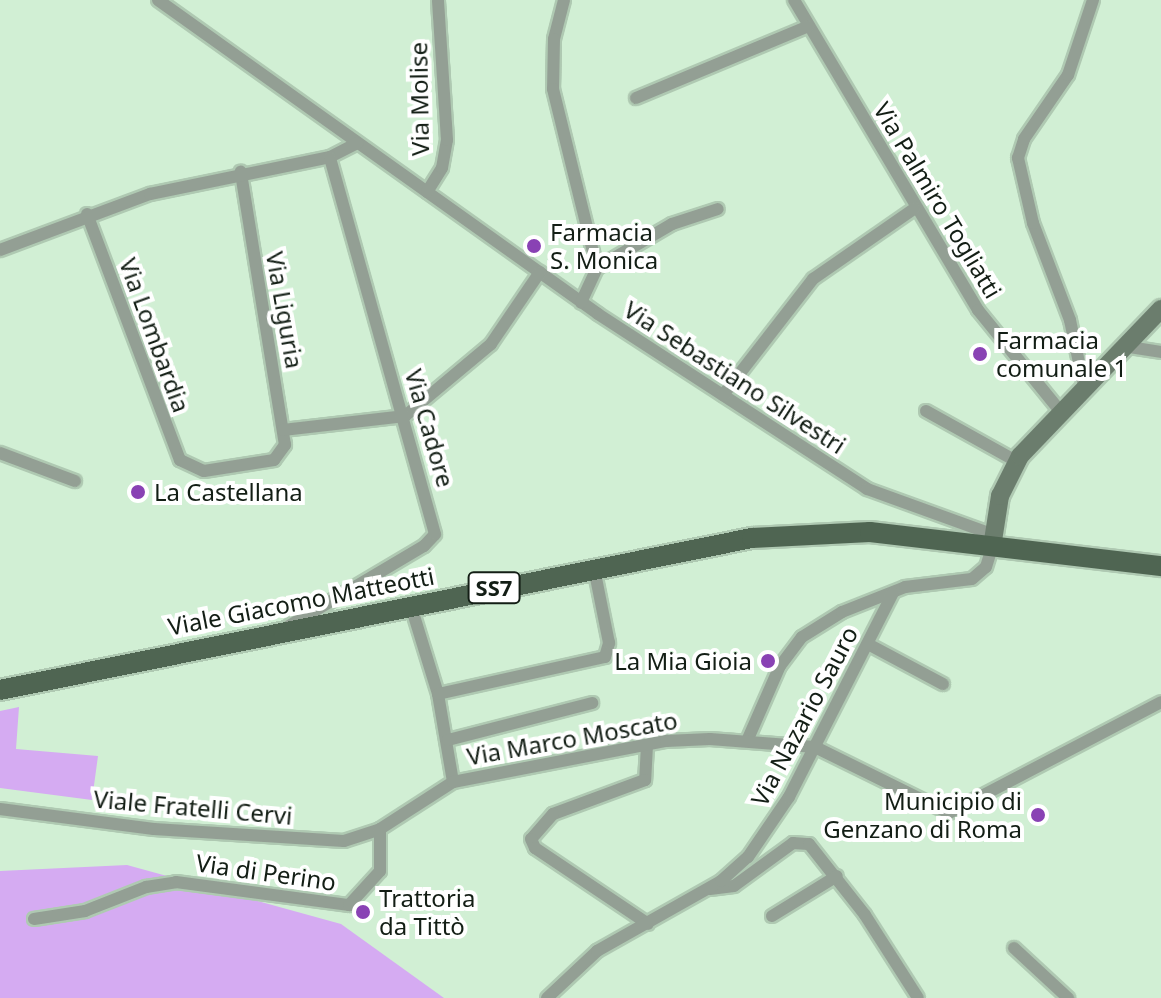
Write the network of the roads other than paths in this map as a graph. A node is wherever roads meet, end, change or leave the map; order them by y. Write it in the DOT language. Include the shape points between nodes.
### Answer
graph roads {
  1 [pos="158,0"];
  2 [pos="438,0"];
  3 [pos="564,0"];
  4 [pos="794,0"];
  5 [pos="1093,0"];
  6 [pos="809,26"];
  7 [pos="636,98"];
  8 [pos="358,143"];
  9 [pos="330,157"];
  10 [pos="241,172"];
  11 [pos="427,192"];
  12 [pos="915,208"];
  13 [pos="718,209"];
  14 [pos="87,214"];
  15 [pos="3,248"];
  16 [pos="597,268"];
  17 [pos="540,272"];
  18 [pos="581,302"];
  19 [pos="1161,309"];
  20 [pos="1123,346"];
  21 [pos="1161,352"];
  22 [pos="1084,386"];
  23 [pos="723,395"];
  24 [pos="926,411"];
  25 [pos="1060,411"];
  26 [pos="405,416"];
  27 [pos="283,430"];
  28 [pos="0,453"];
  29 [pos="283,454"];
  30 [pos="1016,461"];
  31 [pos="75,481"];
  32 [pos="992,540"];
  33 [pos="1161,566"];
  34 [pos="594,568"];
  35 [pos="893,593"];
  36 [pos="411,606"];
  37 [pos="280,632"];
  38 [pos="868,644"];
  39 [pos="943,684"];
  40 [pos="0,690"];
  41 [pos="438,694"];
  42 [pos="1161,702"];
  43 [pos="592,703"];
  44 [pos="448,740"];
  45 [pos="747,741"];
  46 [pos="647,745"];
  47 [pos="815,747"];
  48 [pos="453,782"];
  49 [pos="0,809"];
  50 [pos="380,829"];
  51 [pos="837,876"];
  52 [pos="709,888"];
  53 [pos="772,916"];
  54 [pos="34,919"];
  55 [pos="648,924"];
  56 [pos="1014,948"];
  57 [pos="547,998"];
  58 [pos="918,998"];
  59 [pos="1068,998"];
  1 -- 8 [label="street, Via Sebastiano Silvestri"];
  2 -- 11 [label="street, Via Molise" via="447,140 442,168"];
  3 -- 16 [label="street" via="554,39 553,89"];
  4 -- 6 [label="street, Via Palmiro Togliatti"];
  5 -- 22 [label="street" via="1068,75 1018,154 1021,182 1067,310"];
  6 -- 7 [label="street"];
  6 -- 12 [label="street, Via Palmiro Togliatti"];
  8 -- 9 [label="street"];
  8 -- 11 [label="street, Via Sebastiano Silvestri"];
  9 -- 10 [label="street"];
  9 -- 26 [label="street, Via Cadore"];
  10 -- 14 [label="street"];
  10 -- 27 [label="street, Via Liguria"];
  11 -- 17 [label="street, Via Sebastiano Silvestri"];
  12 -- 23 [label="street" via="813,279"];
  12 -- 25 [label="street, Via Palmiro Togliatti" via="998,339"];
  13 -- 16 [label="street" via="663,228"];
  14 -- 15 [label="street"];
  14 -- 29 [label="street, Via Lombardia" via="174,449 189,467 204,471 270,461"];
  16 -- 18 [label="street"];
  17 -- 18 [label="street, Via Sebastiano Silvestri"];
  17 -- 26 [label="street" via="491,344"];
  18 -- 23 [label="street, Via Sebastiano Silvestri"];
  19 -- 20 [label="street"];
  20 -- 21 [label="street"];
  20 -- 22 [label="street"];
  22 -- 25 [label="street"];
  23 -- 32 [label="street, Via Sebastiano Silvestri" via="873,493 965,520"];
  24 -- 30 [label="street"];
  25 -- 30 [label="street"];
  26 -- 27 [label="street"];
  26 -- 37 [label="street, Via Cadore" via="433,537"];
  27 -- 29 [label="street, Via Liguria"];
  28 -- 31 [label="street"];
  30 -- 32 [label="street"];
  32 -- 33 [label="main road, SS7"];
  32 -- 34 [label="main road, Viale Giacomo Matteotti / SS7" via="841,532 729,541"];
  32 -- 35 [label="street" via="980,575"];
  34 -- 36 [label="main road, Viale Giacomo Matteotti / SS7"];
  34 -- 41 [label="street" via="609,643 605,657"];
  35 -- 38 [label="street, Via Nazario Sauro"];
  35 -- 45 [label="street" via="842,612 798,641 780,666"];
  36 -- 37 [label="main road, Viale Giacomo Matteotti / SS7"];
  36 -- 41 [label="street"];
  37 -- 40 [label="main road, Viale Giacomo Matteotti / SS7"];
  38 -- 39 [label="street"];
  38 -- 47 [label="street, Via Nazario Sauro"];
  41 -- 44 [label="street"];
  42 -- 47 [label="street" via="949,813"];
  43 -- 44 [label="street"];
  44 -- 48 [label="street"];
  45 -- 46 [label="street, Via Marco Moscato"];
  45 -- 47 [label="street, Via Marco Moscato"];
  46 -- 48 [label="street, Via Marco Moscato"];
  46 -- 55 [label="street" via="647,778 553,814 531,842"];
  47 -- 52 [label="street, Via Nazario Sauro" via="748,857"];
  48 -- 50 [label="street, Viale Fratelli Cervi"];
  49 -- 50 [label="street, Viale Fratelli Cervi" via="154,829 329,840 361,838"];
  50 -- 54 [label="street, Via di Perino" via="380,871 349,905 176,882 146,887 93,908"];
  51 -- 52 [label="street" via="815,848 793,843 724,890"];
  51 -- 53 [label="street"];
  51 -- 58 [label="street"];
  52 -- 55 [label="street, Via Nazario Sauro"];
  55 -- 57 [label="street, Via Nazario Sauro" via="597,951"];
  56 -- 59 [label="street"];
}
